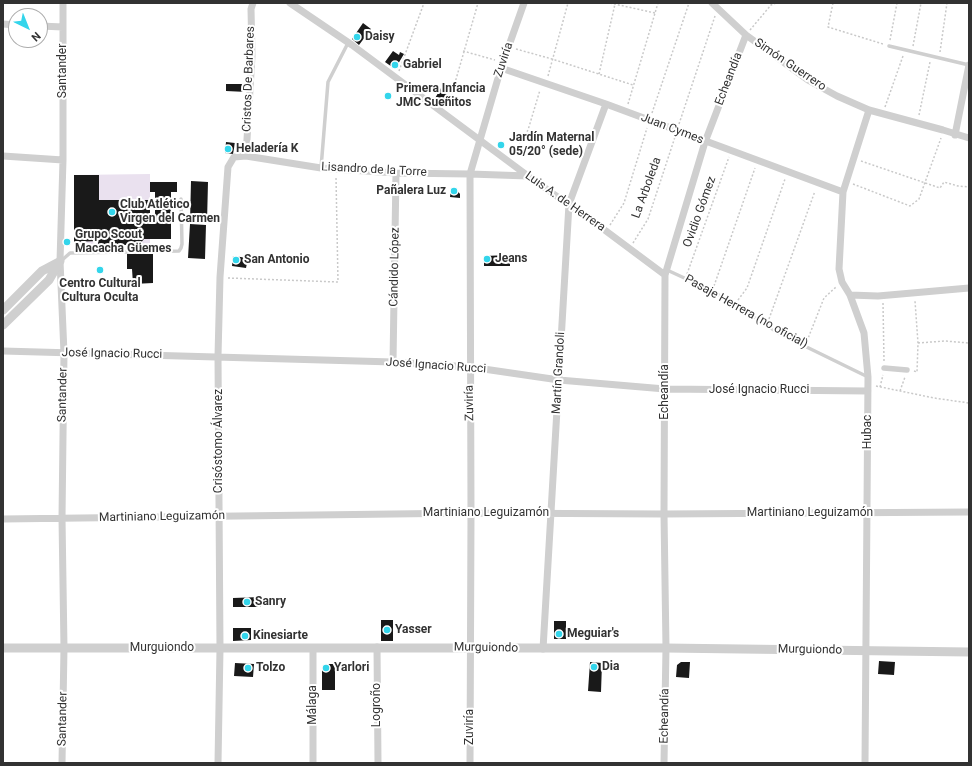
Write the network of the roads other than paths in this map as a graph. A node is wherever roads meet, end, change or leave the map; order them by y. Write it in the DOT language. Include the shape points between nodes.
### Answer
graph roads {
  1 [pos="63,3"];
  2 [pos="253,3"];
  3 [pos="290,3"];
  4 [pos="524,3"];
  5 [pos="299,5"];
  6 [pos="715,6"];
  7 [pos="48,26"];
  8 [pos="63,27"];
  9 [pos="746,35"];
  10 [pos="348,42"];
  11 [pos="888,46"];
  12 [pos="969,64"];
  13 [pos="502,65"];
  14 [pos="606,104"];
  15 [pos="869,110"];
  16 [pos="955,135"];
  17 [pos="969,138"];
  18 [pos="480,140"];
  19 [pos="705,142"];
  20 [pos="3,156"];
  21 [pos="246,156"];
  22 [pos="63,160"];
  23 [pos="321,168"];
  24 [pos="396,173"];
  25 [pos="470,174"];
  26 [pos="528,176"];
  27 [pos="843,192"];
  28 [pos="181,198"];
  29 [pos="569,204"];
  30 [pos="60,262"];
  31 [pos="666,272"];
  32 [pos="969,288"];
  33 [pos="850,296"];
  34 [pos="3,310"];
  35 [pos="3,325"];
  36 [pos="3,351"];
  37 [pos="64,353"];
  38 [pos="218,356"];
  39 [pos="393,362"];
  40 [pos="470,367"];
  41 [pos="884,368"];
  42 [pos="907,370"];
  43 [pos="868,377"];
  44 [pos="559,380"];
  45 [pos="868,388"];
  46 [pos="665,389"];
  47 [pos="551,512"];
  48 [pos="867,512"];
  49 [pos="969,512"];
  50 [pos="471,513"];
  51 [pos="664,514"];
  52 [pos="219,516"];
  53 [pos="62,518"];
  54 [pos="3,519"];
  55 [pos="377,647"];
  56 [pos="3,648"];
  57 [pos="64,648"];
  58 [pos="313,648"];
  59 [pos="470,648"];
  60 [pos="666,648"];
  61 [pos="220,649"];
  62 [pos="543,649"];
  63 [pos="866,650"];
  64 [pos="969,652"];
  65 [pos="62,763"];
  66 [pos="218,763"];
  67 [pos="313,763"];
  68 [pos="378,763"];
  69 [pos="470,763"];
  70 [pos="664,763"];
  71 [pos="865,763"];
  1 -- 8 [label="street, Santander"];
  2 -- 21 [label="street, Cristos De Barbares"];
  3 -- 5 [label="street, Luis A. de Herrera"];
  4 -- 13 [label="street, Zuviría"];
  5 -- 10 [label="street, Luis A. de Herrera"];
  6 -- 9 [label="street, Simón Guerrero"];
  7 -- 8 [label="street"];
  8 -- 22 [label="street, Santander"];
  9 -- 15 [label="street, Simón Guerrero" via="808,80"];
  9 -- 19 [label="street, Echeandía"];
  10 -- 18 [label="street, Luis A. de Herrera"];
  10 -- 23 [label="lane" via="328,82"];
  11 -- 12 [label="lane"];
  12 -- 16 [label="street"];
  13 -- 14 [label="street, Juan Cymes" via="544,83"];
  13 -- 18 [label="street, Zuviría"];
  14 -- 19 [label="street, Juan Cymes"];
  14 -- 29 [label="street, Martín Grandoli"];
  15 -- 16 [label="street, Simón Guerrero"];
  15 -- 27 [label="street, Hubac"];
  16 -- 17 [label="street, Simón Guerrero"];
  18 -- 25 [label="street, Zuviría"];
  18 -- 26 [label="street, Luis A. de Herrera"];
  19 -- 27 [label="street, Juan Cymes"];
  19 -- 31 [label="street, Echeandía"];
  20 -- 22 [label="street"];
  21 -- 23 [label="street, Lisandro de la Torre"];
  21 -- 38 [label="street, Crisóstomo Álvarez" via="234,157 228,167 220,278"];
  22 -- 30 [label="street, Santander"];
  23 -- 24 [label="street, Lisandro de la Torre"];
  24 -- 25 [label="street, Lisandro de la Torre"];
  24 -- 39 [label="street, Cándido López"];
  25 -- 26 [label="street, Lisandro de la Torre"];
  25 -- 40 [label="street, Zuviría"];
  26 -- 29 [label="street, Luis A. de Herrera"];
  27 -- 33 [label="street, Hubac" via="839,269 842,282"];
  28 -- 30 [label="lane" via="182,244 179,251 70,253"];
  29 -- 31 [label="street, Luis A. de Herrera"];
  29 -- 44 [label="street, Martín Grandoli"];
  30 -- 34 [label="street" via="42,272"];
  30 -- 35 [label="street" via="49,280"];
  30 -- 37 [label="street, Santander"];
  31 -- 43 [label="lane, Pasaje Herrera (no oficial)" via="712,291 780,334"];
  31 -- 46 [label="street, Echeandía"];
  32 -- 33 [label="street" via="883,296"];
  33 -- 43 [label="street, Hubac" via="864,333"];
  36 -- 37 [label="street, José Ignacio Rucci"];
  37 -- 38 [label="street, José Ignacio Rucci"];
  37 -- 53 [label="street, Santander"];
  38 -- 39 [label="street, José Ignacio Rucci"];
  38 -- 52 [label="street, Crisóstomo Álvarez"];
  39 -- 40 [label="street, José Ignacio Rucci"];
  40 -- 44 [label="street, José Ignacio Rucci"];
  40 -- 50 [label="street, Zuviría"];
  41 -- 42 [label="street"];
  43 -- 45 [label="street, Hubac"];
  44 -- 46 [label="street, José Ignacio Rucci"];
  44 -- 47 [label="street, Martín Grandoli"];
  45 -- 46 [label="street, José Ignacio Rucci"];
  45 -- 48 [label="street, Hubac"];
  46 -- 51 [label="street, Echeandía"];
  47 -- 50 [label="street, Martiniano Leguizamón"];
  47 -- 51 [label="street, Martiniano Leguizamón"];
  47 -- 62 [label="street, Martín Grandoli"];
  48 -- 49 [label="street, Martiniano Leguizamón"];
  48 -- 51 [label="street, Martiniano Leguizamón"];
  48 -- 63 [label="street, Hubac"];
  50 -- 52 [label="street, Martiniano Leguizamón"];
  50 -- 59 [label="street, Zuviría"];
  51 -- 60 [label="street, Echeandía"];
  52 -- 53 [label="street, Martiniano Leguizamón"];
  52 -- 61 [label="street, Crisóstomo Álvarez"];
  53 -- 54 [label="street, Martiniano Leguizamón"];
  53 -- 57 [label="street, Santander"];
  55 -- 58 [label="street, Murguiondo"];
  55 -- 59 [label="street, Murguiondo"];
  55 -- 68 [label="street, Logroño"];
  56 -- 57 [label="street, Murguiondo"];
  57 -- 61 [label="street, Murguiondo"];
  57 -- 65 [label="street, Santander"];
  58 -- 61 [label="street, Murguiondo"];
  58 -- 67 [label="street, Málaga"];
  59 -- 62 [label="street, Murguiondo"];
  59 -- 69 [label="street, Zuviría"];
  60 -- 62 [label="street, Murguiondo"];
  60 -- 63 [label="street, Murguiondo"];
  60 -- 70 [label="street, Echeandía"];
  61 -- 66 [label="street, Crisóstomo Álvarez"];
  63 -- 64 [label="street, Murguiondo"];
  63 -- 71 [label="street, Hubac"];
}
